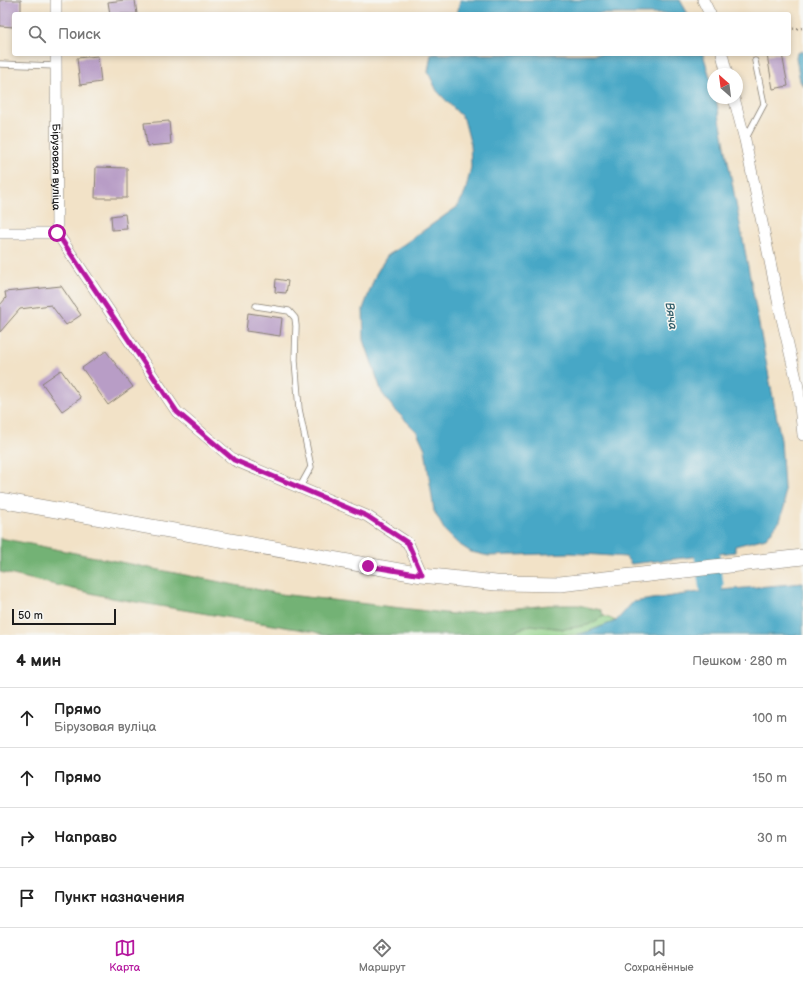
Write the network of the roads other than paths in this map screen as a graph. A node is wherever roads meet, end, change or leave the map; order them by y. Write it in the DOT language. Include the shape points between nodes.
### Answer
graph roads {
  1 [pos="56,0"];
  2 [pos="703,0"];
  3 [pos="56,12"];
  4 [pos="709,12"];
  5 [pos="56,56"];
  6 [pos="722,56"];
  7 [pos="755,61"];
  8 [pos="0,64"];
  9 [pos="56,66"];
  10 [pos="726,68"];
  11 [pos="736,104"];
  12 [pos="745,140"];
  13 [pos="0,233"];
  14 [pos="57,233"];
  15 [pos="256,306"];
  16 [pos="803,435"];
  17 [pos="300,487"];
  18 [pos="0,500"];
  19 [pos="803,557"];
  20 [pos="422,575"];
  1 -- 3 [label="street"];
  2 -- 4 [label="street"];
  5 -- 9 [label="street, Бірузовая вуліца"];
  6 -- 10 [label="street"];
  7 -- 12 [label="lane" via="764,104"];
  8 -- 9 [label="lane"];
  9 -- 14 [label="street, Бірузовая вуліца"];
  11 -- 12 [label="street"];
  12 -- 16 [label="street" via="798,387"];
  13 -- 14 [label="street"];
  14 -- 17 [label="street" via="177,412 234,460"];
  15 -- 17 [label="lane" via="289,311 295,318 299,409 311,467"];
  17 -- 20 [label="street" via="367,516 408,543"];
  18 -- 20 [label="main road"];
  19 -- 20 [label="main road" via="560,584 496,583"];
}
